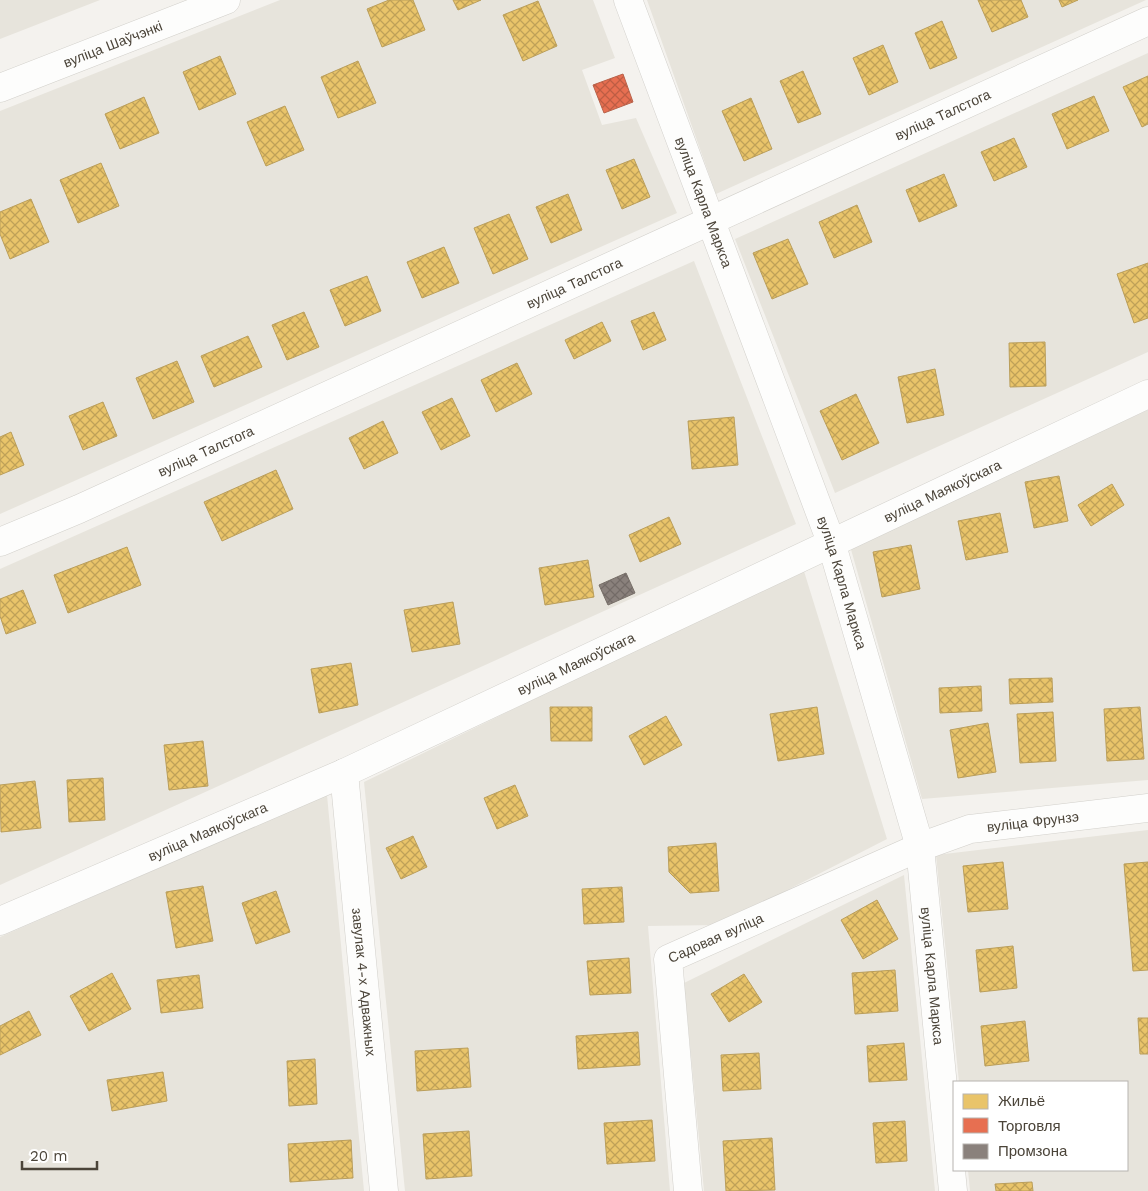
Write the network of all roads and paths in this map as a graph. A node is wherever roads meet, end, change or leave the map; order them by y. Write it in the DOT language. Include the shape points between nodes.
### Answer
graph roads {
  1 [pos="226,0"];
  2 [pos="628,0"];
  3 [pos="1148,21"];
  4 [pos="0,88"];
  5 [pos="712,221"];
  6 [pos="1148,394"];
  7 [pos="0,542"];
  8 [pos="831,542"];
  9 [pos="344,773"];
  10 [pos="1148,808"];
  11 [pos="920,847"];
  12 [pos="0,921"];
  13 [pos="384,1191"];
  14 [pos="688,1191"];
  15 [pos="953,1191"];
  1 -- 4 [label="street, вуліца Шаўчэнкі"];
  2 -- 5 [label="street, вуліца Карла Маркса"];
  3 -- 5 [label="street, вуліца Талстога"];
  5 -- 7 [label="street, вуліца Талстога"];
  5 -- 8 [label="street, вуліца Карла Маркса"];
  6 -- 8 [label="street, вуліца Маякоўскага"];
  8 -- 9 [label="street, вуліца Маякоўскага"];
  8 -- 11 [label="street, вуліца Карла Маркса"];
  9 -- 12 [label="street, вуліца Маякоўскага"];
  9 -- 13 [label="street, завулак 4-х Адважных"];
  10 -- 11 [label="street, вуліца Фрунзэ" via="970,829"];
  11 -- 14 [label="street, Садовая вуліца" via="668,960"];
  11 -- 15 [label="street, вуліца Карла Маркса"];
}
